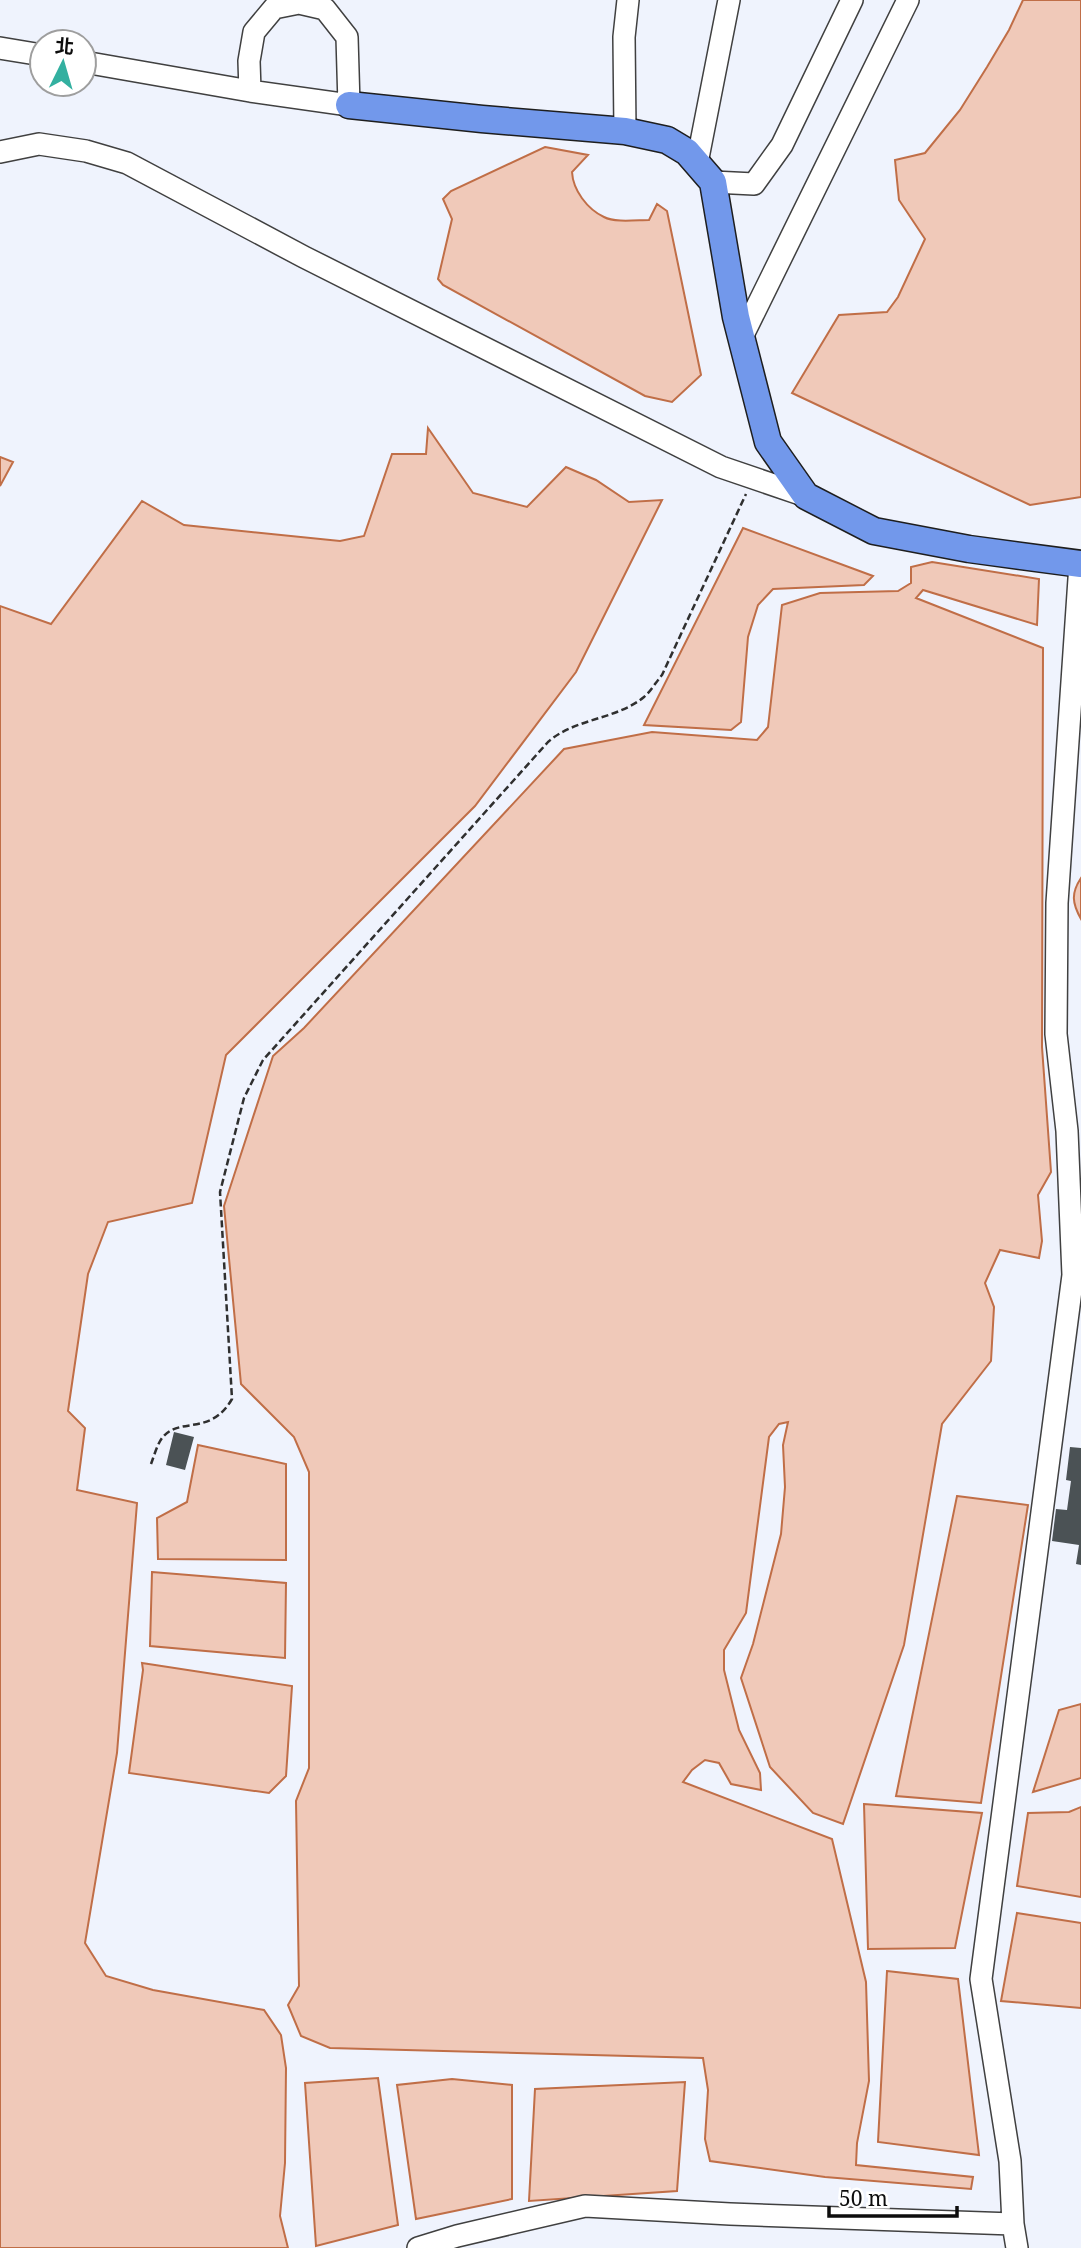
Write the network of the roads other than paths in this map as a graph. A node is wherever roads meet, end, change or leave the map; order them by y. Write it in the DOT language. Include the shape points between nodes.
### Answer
graph roads {
  1 [pos="628,0"];
  2 [pos="729,0"];
  3 [pos="852,0"];
  4 [pos="908,0"];
  5 [pos="0,48"];
  6 [pos="28,53"];
  7 [pos="98,64"];
  8 [pos="250,91"];
  9 [pos="349,105"];
  10 [pos="625,131"];
  11 [pos="0,152"];
  12 [pos="705,172"];
  13 [pos="741,338"];
  14 [pos="806,496"];
  15 [pos="1080,564"];
  16 [pos="1076,1291"];
  17 [pos="1013,2224"];
  18 [pos="418,2248"];
  19 [pos="1017,2248"];
  1 -- 10 [label="street"];
  2 -- 12 [label="street"];
  3 -- 12 [label="street" via="782,145 754,184"];
  4 -- 13 [label="street"];
  5 -- 6 [label="street"];
  7 -- 8 [label="street"];
  8 -- 9 [label="street"];
  8 -- 9 [label="street" via="254,32 274,8 299,4 325,9 346,37"];
  9 -- 10 [label="main road"];
  10 -- 12 [label="main road" via="667,140 687,152"];
  11 -- 14 [label="street" via="39,144 127,163 721,467"];
  12 -- 13 [label="main road"];
  13 -- 14 [label="main road" via="768,442"];
  14 -- 15 [label="main road" via="874,531"];
  15 -- 16 [label="street" via="1057,903 1056,1034"];
  16 -- 17 [label="street" via="981,1979 1010,2161"];
  17 -- 18 [label="street" via="585,2206"];
  17 -- 19 [label="street"];
}
